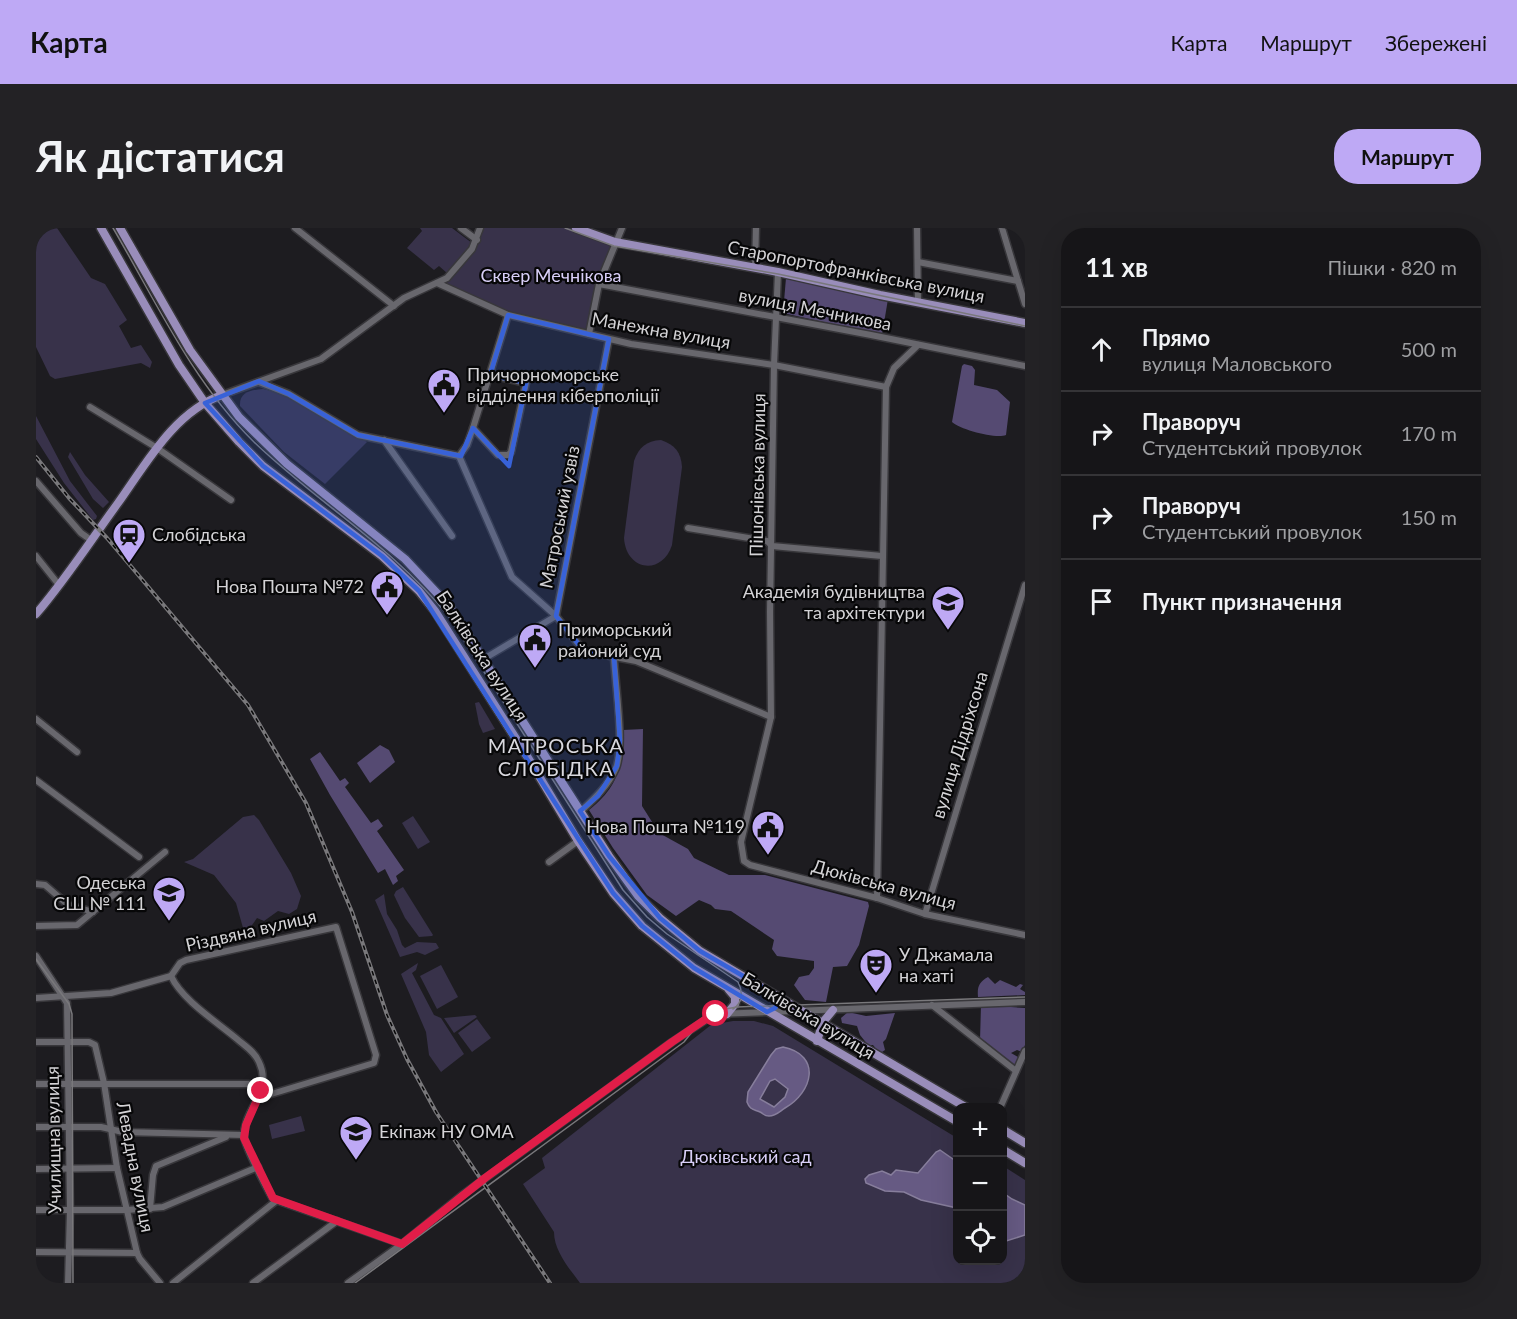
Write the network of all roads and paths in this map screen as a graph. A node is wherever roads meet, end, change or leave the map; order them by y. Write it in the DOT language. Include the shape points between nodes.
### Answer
graph roads {
  1 [pos="100,228"];
  2 [pos="120,228"];
  3 [pos="295,228"];
  4 [pos="460,228"];
  5 [pos="480,228"];
  6 [pos="576,228"];
  7 [pos="622,228"];
  8 [pos="756,228"];
  9 [pos="917,228"];
  10 [pos="1002,228"];
  11 [pos="477,240"];
  12 [pos="615,242"];
  13 [pos="918,262"];
  14 [pos="755,268"];
  15 [pos="778,272"];
  16 [pos="1018,281"];
  17 [pos="437,283"];
  18 [pos="599,284"];
  19 [pos="918,302"];
  20 [pos="1025,304"];
  21 [pos="394,306"];
  22 [pos="508,315"];
  23 [pos="775,317"];
  24 [pos="1025,323"];
  25 [pos="588,334"];
  26 [pos="609,339"];
  27 [pos="918,345"];
  28 [pos="774,365"];
  29 [pos="1025,366"];
  30 [pos="489,375"];
  31 [pos="259,381"];
  32 [pos="886,387"];
  33 [pos="222,395"];
  34 [pos="205,403"];
  35 [pos="90,407"];
  36 [pos="473,428"];
  37 [pos="384,440"];
  38 [pos="157,448"];
  39 [pos="459,456"];
  40 [pos="36,481"];
  41 [pos="231,500"];
  42 [pos="688,528"];
  43 [pos="96,534"];
  44 [pos="452,536"];
  45 [pos="772,546"];
  46 [pos="36,556"];
  47 [pos="882,556"];
  48 [pos="59,585"];
  49 [pos="1025,585"];
  50 [pos="36,614"];
  51 [pos="556,616"];
  52 [pos="614,657"];
  53 [pos="482,660"];
  54 [pos="771,717"];
  55 [pos="36,718"];
  56 [pos="77,752"];
  57 [pos="36,780"];
  58 [pos="580,811"];
  59 [pos="578,841"];
  60 [pos="165,852"];
  61 [pos="742,855"];
  62 [pos="139,857"];
  63 [pos="549,862"];
  64 [pos="36,884"];
  65 [pos="877,898"];
  66 [pos="93,912"];
  67 [pos="925,914"];
  68 [pos="36,926"];
  69 [pos="1025,935"];
  70 [pos="36,956"];
  71 [pos="171,976"];
  72 [pos="727,987"];
  73 [pos="36,998"];
  74 [pos="65,998"];
  75 [pos="781,998"];
  76 [pos="1025,1002"];
  77 [pos="932,1005"];
  78 [pos="833,1010"];
  79 [pos="767,1012"];
  80 [pos="806,1012"];
  81 [pos="727,1014"];
  82 [pos="823,1022"];
  83 [pos="817,1041"];
  84 [pos="36,1042"];
  85 [pos="68,1042"];
  86 [pos="1025,1050"];
  87 [pos="1016,1071"];
  88 [pos="68,1083"];
  89 [pos="104,1083"];
  90 [pos="36,1084"];
  91 [pos="261,1091"];
  92 [pos="960,1103"];
  93 [pos="1002,1103"];
  94 [pos="953,1120"];
  95 [pos="36,1126"];
  96 [pos="69,1127"];
  97 [pos="110,1130"];
  98 [pos="1007,1132"];
  99 [pos="244,1135"];
  100 [pos="230,1136"];
  101 [pos="1025,1143"];
  102 [pos="1007,1152"];
  103 [pos="1025,1163"];
  104 [pos="117,1167"];
  105 [pos="258,1167"];
  106 [pos="36,1169"];
  107 [pos="69,1169"];
  108 [pos="276,1201"];
  109 [pos="150,1209"];
  110 [pos="36,1210"];
  111 [pos="70,1210"];
  112 [pos="127,1210"];
  113 [pos="337,1221"];
  114 [pos="402,1244"];
  115 [pos="69,1251"];
  116 [pos="36,1252"];
  117 [pos="137,1253"];
  118 [pos="68,1283"];
  119 [pos="160,1283"];
  120 [pos="172,1283"];
  121 [pos="253,1283"];
  122 [pos="348,1283"];
  1 -- 34 [label="main road, Балківська вулиця" via="178,365"];
  2 -- 33 [label="main road, Балківська вулиця" via="190,350"];
  3 -- 21 [label="street"];
  4 -- 11 [label="street"];
  5 -- 11 [label="street"];
  6 -- 12 [label="main road, Старопортофранківська вулиця"];
  7 -- 12 [label="street"];
  8 -- 14 [label="street"];
  9 -- 13 [label="street"];
  10 -- 16 [label="street"];
  11 -- 17 [label="street" via="456,270"];
  12 -- 14 [label="main road, Старопортофранківська вулиця"];
  12 -- 18 [label="street"];
  13 -- 16 [label="street"];
  13 -- 19 [label="street"];
  14 -- 15 [label="main road, Старопортофранківська вулиця"];
  15 -- 19 [label="main road, Старопортофранківська вулиця"];
  15 -- 23 [label="street, Пішонівська вулиця"];
  16 -- 20 [label="street"];
  17 -- 21 [label="street"];
  17 -- 22 [label="street, Манежна вулиця"];
  18 -- 23 [label="street, вулиця Мечникова"];
  18 -- 25 [label="street"];
  19 -- 24 [label="main road, Старопортофранківська вулиця"];
  21 -- 31 [label="street" via="321,359"];
  22 -- 25 [label="street, Манежна вулиця"];
  22 -- 30 [label="street"];
  23 -- 27 [label="street, вулиця Мечникова"];
  23 -- 28 [label="street, Пішонівська вулиця"];
  25 -- 26 [label="street, Манежна вулиця"];
  26 -- 28 [label="street, Манежна вулиця"];
  26 -- 51 [label="street, Матроський узвіз"];
  27 -- 29 [label="street, вулиця Мечникова"];
  27 -- 32 [label="street" via="894,368"];
  28 -- 32 [label="street, Манежна вулиця"];
  28 -- 45 [label="street, Пішонівська вулиця"];
  30 -- 36 [label="street"];
  30 -- 36 [label="street" via="526,383 511,452 498,455"];
  31 -- 33 [label="street"];
  31 -- 37 [label="street" via="358,435"];
  32 -- 47 [label="street"];
  33 -- 34 [label="main road"];
  33 -- 53 [label="main road, Балківська вулиця" via="268,448 425,578 449,606"];
  34 -- 38 [label="main road" via="180,422"];
  34 -- 59 [label="main road, Балківська вулиця" via="263,465 382,556 418,591 466,659"];
  35 -- 38 [label="street"];
  36 -- 39 [label="street"];
  37 -- 39 [label="street"];
  37 -- 44 [label="street"];
  38 -- 41 [label="street"];
  38 -- 43 [label="main road"];
  39 -- 51 [label="street" via="512,577"];
  40 -- 43 [label="street" via="81,533"];
  42 -- 45 [label="street" via="767,541"];
  43 -- 48 [label="main road"];
  45 -- 47 [label="street"];
  45 -- 54 [label="street, Пішонівська вулиця"];
  46 -- 48 [label="street"];
  47 -- 65 [label="street"];
  48 -- 50 [label="main road"];
  49 -- 67 [label="street, вулиця Дідріхсона"];
  51 -- 52 [label="street" via="584,651"];
  51 -- 53 [label="street, Матроський узвіз"];
  52 -- 54 [label="street" via="636,661"];
  52 -- 58 [label="street" via="620,741 617,766 598,796"];
  53 -- 58 [label="main road, Балківська вулиця"];
  54 -- 61 [label="street, Пішонівська вулиця" via="741,842"];
  55 -- 56 [label="street"];
  57 -- 62 [label="street"];
  58 -- 75 [label="main road, Балківська вулиця" via="638,896 660,918 700,951"];
  59 -- 63 [label="street"];
  59 -- 72 [label="main road, Балківська вулиця" via="613,893 642,926 694,968"];
  60 -- 66 [label="street"];
  61 -- 65 [label="street, Дюківська вулиця" via="750,865"];
  64 -- 66 [label="street" via="45,885 67,904"];
  65 -- 67 [label="street, Дюківська вулиця"];
  66 -- 68 [label="street" via="77,925"];
  67 -- 69 [label="street, Дюківська вулиця"];
  70 -- 74 [label="street"];
  71 -- 74 [label="street" via="111,993"];
  71 -- 91 [label="street" via="179,991 257,1058 263,1073"];
  71 -- 91 [label="street, Різдвяна вулиця" via="186,960 336,927 376,1060 374,1064 273,1094"];
  72 -- 79 [label="main road, Балківська вулиця"];
  72 -- 81 [label="main road" via="735,997"];
  73 -- 74 [label="street"];
  74 -- 85 [label="street, Училищна вулиця"];
  75 -- 79 [label="street"];
  75 -- 80 [label="main road, Балківська вулиця"];
  76 -- 77 [label="street"];
  77 -- 78 [label="street"];
  77 -- 87 [label="street"];
  78 -- 80 [label="street"];
  78 -- 82 [label="main road"];
  79 -- 80 [label="street"];
  79 -- 81 [label="street"];
  79 -- 83 [label="main road, Балківська вулиця"];
  80 -- 82 [label="main road, Балківська вулиця"];
  81 -- 114 [label="street" via="710,1017 672,1042 461,1196"];
  82 -- 83 [label="main road"];
  82 -- 92 [label="main road, Балківська вулиця"];
  83 -- 94 [label="main road, Балківська вулиця"];
  84 -- 85 [label="street"];
  85 -- 88 [label="street, Училищна вулиця"];
  85 -- 89 [label="street, Левадна вулиця" via="93,1043"];
  86 -- 87 [label="street"];
  87 -- 93 [label="street"];
  88 -- 89 [label="street"];
  88 -- 90 [label="street"];
  88 -- 96 [label="street, Училищна вулиця"];
  89 -- 91 [label="street" via="249,1084"];
  89 -- 97 [label="street, Левадна вулиця"];
  91 -- 99 [label="street"];
  95 -- 96 [label="street"];
  96 -- 97 [label="street"];
  96 -- 107 [label="street, Училищна вулиця"];
  97 -- 100 [label="street"];
  97 -- 104 [label="street, Левадна вулиця"];
  98 -- 101 [label="main road"];
  99 -- 100 [label="street"];
  99 -- 105 [label="street"];
  100 -- 109 [label="street" via="156,1166"];
  102 -- 103 [label="main road"];
  104 -- 107 [label="street"];
  104 -- 112 [label="street, Левадна вулиця"];
  105 -- 108 [label="street"];
  105 -- 109 [label="street"];
  106 -- 107 [label="street"];
  107 -- 111 [label="street, Училищна вулиця"];
  108 -- 113 [label="street"];
  108 -- 120 [label="street"];
  109 -- 112 [label="street"];
  110 -- 111 [label="street"];
  111 -- 112 [label="street"];
  111 -- 115 [label="street, Училищна вулиця"];
  112 -- 117 [label="street, Левадна вулиця"];
  113 -- 114 [label="street"];
  113 -- 121 [label="street"];
  114 -- 122 [label="street"];
  115 -- 116 [label="street"];
  115 -- 117 [label="street"];
  115 -- 118 [label="street, Училищна вулиця"];
  117 -- 119 [label="street, Левадна вулиця"];
}
